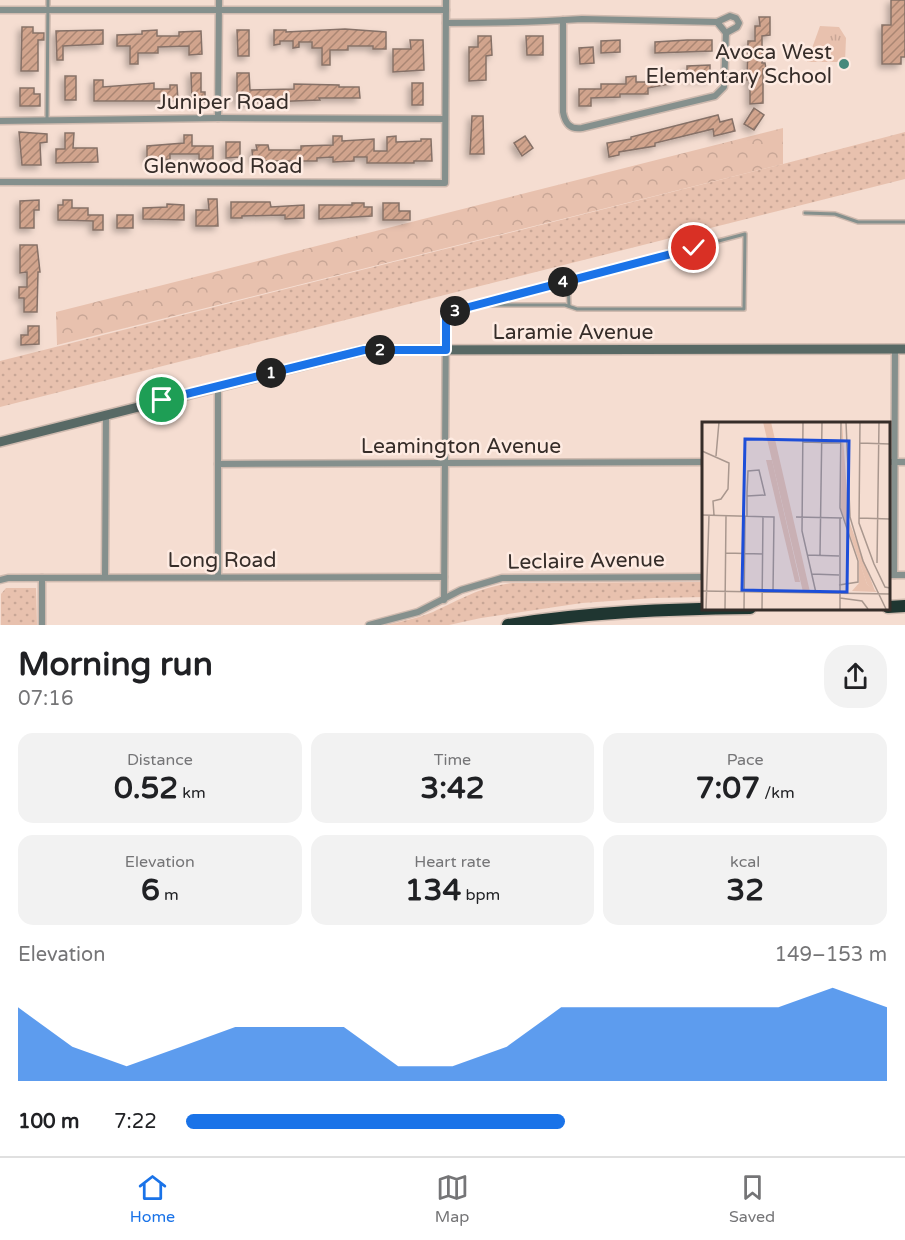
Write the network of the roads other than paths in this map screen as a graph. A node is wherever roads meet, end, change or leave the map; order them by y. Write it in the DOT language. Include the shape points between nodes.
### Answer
graph roads {
  1 [pos="48,0"];
  2 [pos="219,0"];
  3 [pos="446,0"];
  4 [pos="219,9"];
  5 [pos="0,10"];
  6 [pos="48,10"];
  7 [pos="446,10"];
  8 [pos="563,20"];
  9 [pos="717,21"];
  10 [pos="446,23"];
  11 [pos="726,33"];
  12 [pos="218,118"];
  13 [pos="445,119"];
  14 [pos="46,120"];
  15 [pos="0,121"];
  16 [pos="0,182"];
  17 [pos="805,213"];
  18 [pos="905,222"];
  19 [pos="568,281"];
  20 [pos="478,305"];
  21 [pos="569,306"];
  22 [pos="446,313"];
  23 [pos="894,349"];
  24 [pos="905,349"];
  25 [pos="446,350"];
  26 [pos="218,386"];
  27 [pos="106,415"];
  28 [pos="0,442"];
  29 [pos="702,462"];
  30 [pos="892,462"];
  31 [pos="905,462"];
  32 [pos="445,463"];
  33 [pos="218,464"];
  34 [pos="891,575"];
  35 [pos="905,575"];
  36 [pos="105,577"];
  37 [pos="218,577"];
  38 [pos="444,577"];
  39 [pos="702,577"];
  40 [pos="42,578"];
  41 [pos="0,580"];
  42 [pos="444,600"];
  43 [pos="702,609"];
  44 [pos="42,625"];
  45 [pos="369,625"];
  46 [pos="508,625"];
  1 -- 6 [label="lane"];
  2 -- 4 [label="street"];
  3 -- 7 [label="street"];
  4 -- 6 [label="street"];
  4 -- 7 [label="street"];
  4 -- 12 [label="street"];
  5 -- 6 [label="street"];
  6 -- 14 [label="lane"];
  7 -- 10 [label="street"];
  8 -- 9 [label="street"];
  8 -- 10 [label="street"];
  8 -- 11 [label="street" via="563,112 566,123 582,129 715,96 725,82"];
  9 -- 11 [label="street"];
  9 -- 11 [label="street" via="736,18 737,27"];
  10 -- 13 [label="street"];
  12 -- 13 [label="street, Juniper Road"];
  12 -- 14 [label="street, Juniper Road"];
  13 -- 16 [label="street, Glenwood Road" via="445,183"];
  14 -- 15 [label="street, Juniper Road"];
  17 -- 18 [label="lane" via="835,214 858,222"];
  19 -- 20 [label="lane"];
  19 -- 21 [label="lane"];
  19 -- 21 [label="lane" via="745,234 744,309"];
  20 -- 21 [label="lane"];
  20 -- 22 [label="lane"];
  22 -- 25 [label="street"];
  23 -- 24 [label="street, Laramie Avenue"];
  23 -- 25 [label="street, Laramie Avenue"];
  23 -- 30 [label="street"];
  25 -- 26 [label="street, Laramie Avenue" via="364,350"];
  25 -- 32 [label="street"];
  26 -- 27 [label="street, Laramie Avenue"];
  26 -- 33 [label="street"];
  27 -- 28 [label="street, Laramie Avenue"];
  27 -- 36 [label="street"];
  29 -- 32 [label="street, Leamington Avenue"];
  30 -- 31 [label="street"];
  30 -- 34 [label="street"];
  32 -- 33 [label="street, Leamington Avenue"];
  32 -- 38 [label="street"];
  33 -- 37 [label="street"];
  34 -- 35 [label="street"];
  36 -- 37 [label="street, Long Road"];
  36 -- 40 [label="street, Long Road"];
  37 -- 38 [label="street, Long Road"];
  38 -- 42 [label="street"];
  39 -- 42 [label="street, Leclaire Avenue" via="502,578 477,584"];
  40 -- 41 [label="street, Long Road"];
  40 -- 44 [label="street"];
  42 -- 45 [label="street, Leclaire Avenue" via="418,612"];
  43 -- 46 [label="highway" via="646,610"];
}
